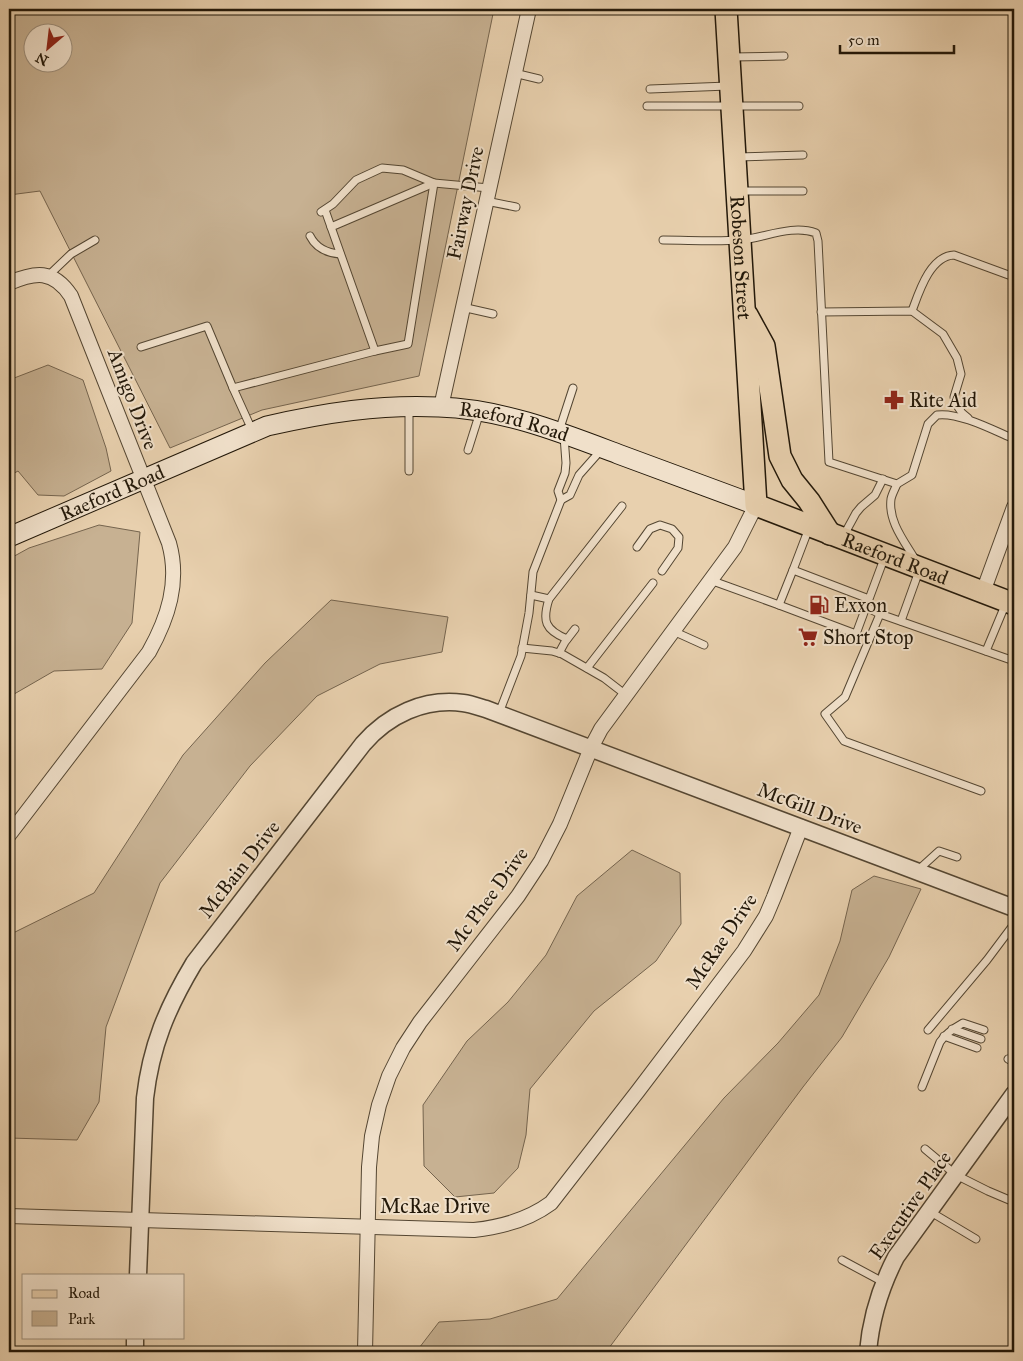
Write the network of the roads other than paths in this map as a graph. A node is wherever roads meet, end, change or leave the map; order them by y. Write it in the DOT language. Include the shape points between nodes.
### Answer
graph roads {
  1 [pos="529,9"];
  2 [pos="726,9"];
  3 [pos="784,56"];
  4 [pos="728,57"];
  5 [pos="514,74"];
  6 [pos="539,79"];
  7 [pos="650,89"];
  8 [pos="731,96"];
  9 [pos="647,106"];
  10 [pos="799,106"];
  11 [pos="803,155"];
  12 [pos="735,157"];
  13 [pos="434,183"];
  14 [pos="737,191"];
  15 [pos="802,191"];
  16 [pos="487,194"];
  17 [pos="516,207"];
  18 [pos="331,227"];
  19 [pos="310,236"];
  20 [pos="95,240"];
  21 [pos="662,240"];
  22 [pos="740,240"];
  23 [pos="340,254"];
  24 [pos="48,276"];
  25 [pos="1014,277"];
  26 [pos="9,283"];
  27 [pos="462,307"];
  28 [pos="744,310"];
  29 [pos="912,311"];
  30 [pos="821,312"];
  31 [pos="492,314"];
  32 [pos="141,347"];
  33 [pos="375,351"];
  34 [pos="232,388"];
  35 [pos="573,388"];
  36 [pos="409,406"];
  37 [pos="440,406"];
  38 [pos="480,411"];
  39 [pos="972,422"];
  40 [pos="253,432"];
  41 [pos="561,432"];
  42 [pos="1014,438"];
  43 [pos="603,448"];
  44 [pos="468,450"];
  45 [pos="409,471"];
  46 [pos="143,479"];
  47 [pos="883,479"];
  48 [pos="897,484"];
  49 [pos="561,500"];
  50 [pos="756,505"];
  51 [pos="622,506"];
  52 [pos="1014,507"];
  53 [pos="809,526"];
  54 [pos="836,536"];
  55 [pos="9,537"];
  56 [pos="637,546"];
  57 [pos="885,555"];
  58 [pos="920,568"];
  59 [pos="793,570"];
  60 [pos="662,572"];
  61 [pos="710,580"];
  62 [pos="653,582"];
  63 [pos="983,592"];
  64 [pos="530,595"];
  65 [pos="549,599"];
  66 [pos="869,599"];
  67 [pos="1010,603"];
  68 [pos="779,605"];
  69 [pos="866,608"];
  70 [pos="880,614"];
  71 [pos="901,621"];
  72 [pos="575,629"];
  73 [pos="673,631"];
  74 [pos="567,639"];
  75 [pos="704,645"];
  76 [pos="522,648"];
  77 [pos="986,651"];
  78 [pos="559,653"];
  79 [pos="1014,661"];
  80 [pos="586,668"];
  81 [pos="626,695"];
  82 [pos="500,713"];
  83 [pos="592,748"];
  84 [pos="981,790"];
  85 [pos="801,827"];
  86 [pos="9,835"];
  87 [pos="957,857"];
  88 [pos="916,871"];
  89 [pos="1014,908"];
  90 [pos="1014,924"];
  91 [pos="952,1029"];
  92 [pos="928,1030"];
  93 [pos="984,1030"];
  94 [pos="944,1036"];
  95 [pos="981,1039"];
  96 [pos="977,1048"];
  97 [pos="922,1087"];
  98 [pos="1014,1094"];
  99 [pos="925,1149"];
  100 [pos="956,1175"];
  101 [pos="1014,1202"];
  102 [pos="930,1212"];
  103 [pos="9,1216"];
  104 [pos="140,1219"];
  105 [pos="368,1226"];
  106 [pos="976,1239"];
  107 [pos="842,1260"];
  108 [pos="138,1274"];
  109 [pos="884,1282"];
  110 [pos="135,1338"];
  111 [pos="135,1352"];
  112 [pos="365,1352"];
  113 [pos="868,1352"];
  1 -- 5 [label="street, Fairway Drive"];
  2 -- 4 [label="main road, Robeson Street"];
  3 -- 4 [label="lane"];
  4 -- 8 [label="main road, Robeson Street"];
  5 -- 6 [label="lane"];
  5 -- 16 [label="street, Fairway Drive"];
  7 -- 8 [label="lane"];
  8 -- 9 [label="lane"];
  8 -- 10 [label="lane"];
  8 -- 12 [label="main road, Robeson Street"];
  11 -- 12 [label="lane"];
  12 -- 14 [label="main road, Robeson Street"];
  13 -- 16 [label="lane"];
  13 -- 18 [label="lane"];
  13 -- 18 [label="lane" via="403,170 382,168 356,180 323,211"];
  13 -- 33 [label="lane" via="408,344"];
  14 -- 15 [label="lane"];
  14 -- 22 [label="main road, Robeson Street"];
  16 -- 17 [label="lane"];
  16 -- 27 [label="street, Fairway Drive"];
  18 -- 23 [label="lane"];
  19 -- 23 [label="lane" via="322,250"];
  20 -- 24 [label="lane" via="71,254"];
  21 -- 22 [label="lane"];
  22 -- 28 [label="main road, Robeson Street"];
  22 -- 30 [label="lane" via="789,231 816,233"];
  23 -- 33 [label="lane"];
  24 -- 26 [label="street" via="26,276"];
  24 -- 46 [label="street, Amigo Drive" via="58,280 71,296"];
  25 -- 29 [label="lane" via="947,255 936,263 925,280"];
  27 -- 31 [label="lane"];
  27 -- 37 [label="street, Fairway Drive"];
  28 -- 50 [label="main road, Robeson Street"];
  28 -- 54 [label="main road" via="764,346 780,456 792,480"];
  29 -- 30 [label="lane"];
  29 -- 39 [label="lane" via="943,334 957,358 961,374 954,397 962,413"];
  30 -- 47 [label="lane" via="830,462"];
  32 -- 34 [label="lane" via="207,326"];
  33 -- 34 [label="lane"];
  34 -- 40 [label="lane"];
  35 -- 41 [label="lane"];
  36 -- 37 [label="main road, Raeford Road"];
  36 -- 40 [label="main road, Raeford Road" via="359,408 308,416"];
  36 -- 45 [label="lane"];
  37 -- 38 [label="main road, Raeford Road"];
  38 -- 41 [label="main road, Raeford Road"];
  38 -- 44 [label="lane"];
  39 -- 42 [label="lane"];
  39 -- 48 [label="lane" via="947,414 937,415 928,424 912,475"];
  40 -- 46 [label="main road, Raeford Road"];
  41 -- 43 [label="main road, Raeford Road"];
  41 -- 49 [label="lane" via="566,463 558,491"];
  43 -- 49 [label="lane" via="579,475 570,495"];
  43 -- 50 [label="main road, Raeford Road"];
  46 -- 55 [label="main road, Raeford Road"];
  46 -- 86 [label="street, Amigo Drive" via="172,553 174,574 167,614 149,652"];
  47 -- 48 [label="lane"];
  47 -- 54 [label="lane" via="875,495"];
  48 -- 58 [label="lane" via="891,498 893,522"];
  49 -- 64 [label="lane" via="533,572"];
  50 -- 53 [label="main road, Raeford Road"];
  50 -- 61 [label="street, Mc Phee Drive" via="735,547"];
  51 -- 65 [label="lane"];
  52 -- 63 [label="street"];
  53 -- 54 [label="main road, Raeford Road"];
  53 -- 59 [label="lane"];
  54 -- 57 [label="main road, Raeford Road"];
  56 -- 60 [label="lane" via="650,530 660,525 672,529 679,537 678,548"];
  57 -- 58 [label="main road, Raeford Road"];
  57 -- 66 [label="lane"];
  58 -- 63 [label="main road, Raeford Road"];
  58 -- 71 [label="lane"];
  59 -- 66 [label="lane"];
  59 -- 68 [label="lane"];
  61 -- 68 [label="lane"];
  61 -- 73 [label="street, Mc Phee Drive"];
  62 -- 80 [label="lane"];
  63 -- 67 [label="main road, Raeford Road"];
  64 -- 65 [label="lane"];
  64 -- 76 [label="lane"];
  65 -- 74 [label="lane" via="544,614 548,627"];
  66 -- 69 [label="lane"];
  67 -- 77 [label="lane"];
  68 -- 69 [label="lane" via="856,634"];
  69 -- 70 [label="lane"];
  70 -- 71 [label="lane"];
  70 -- 84 [label="lane" via="845,697 826,714 844,741"];
  71 -- 77 [label="lane"];
  72 -- 74 [label="lane"];
  73 -- 75 [label="lane"];
  73 -- 81 [label="street, Mc Phee Drive"];
  74 -- 78 [label="lane"];
  76 -- 78 [label="lane"];
  76 -- 82 [label="lane"];
  77 -- 79 [label="lane"];
  78 -- 80 [label="lane"];
  80 -- 81 [label="lane"];
  81 -- 83 [label="street, Mc Phee Drive" via="601,729"];
  82 -- 83 [label="street, McBain Drive"];
  82 -- 104 [label="street, McBain Drive" via="466,703 435,703 405,711 387,721 363,744 194,963 165,1018 147,1078"];
  83 -- 85 [label="street, McGill Drive"];
  83 -- 105 [label="street, Mc Phee Drive" via="541,861 518,896 420,1022 389,1076 372,1136"];
  85 -- 88 [label="street, McGill Drive"];
  85 -- 105 [label="street, McRae Drive" via="766,916 744,951 551,1202 515,1222 474,1230"];
  87 -- 88 [label="lane" via="939,851"];
  88 -- 89 [label="street, McGill Drive"];
  90 -- 92 [label="lane"];
  91 -- 93 [label="lane" via="963,1023"];
  91 -- 94 [label="lane"];
  91 -- 95 [label="lane"];
  94 -- 96 [label="lane"];
  94 -- 97 [label="lane"];
  98 -- 100 [label="street, Executive Place"];
  99 -- 100 [label="lane"];
  100 -- 101 [label="lane"];
  100 -- 102 [label="street, Executive Place"];
  102 -- 106 [label="lane"];
  102 -- 109 [label="street, Executive Place" via="896,1257"];
  103 -- 104 [label="street, McRae Drive"];
  104 -- 105 [label="street, McRae Drive"];
  104 -- 108 [label="street, McBain Drive"];
  105 -- 112 [label="street, Mc Phee Drive"];
  107 -- 109 [label="lane"];
  109 -- 113 [label="street, Executive Place" via="869,1335"];
  110 -- 111 [label="street"];
}
